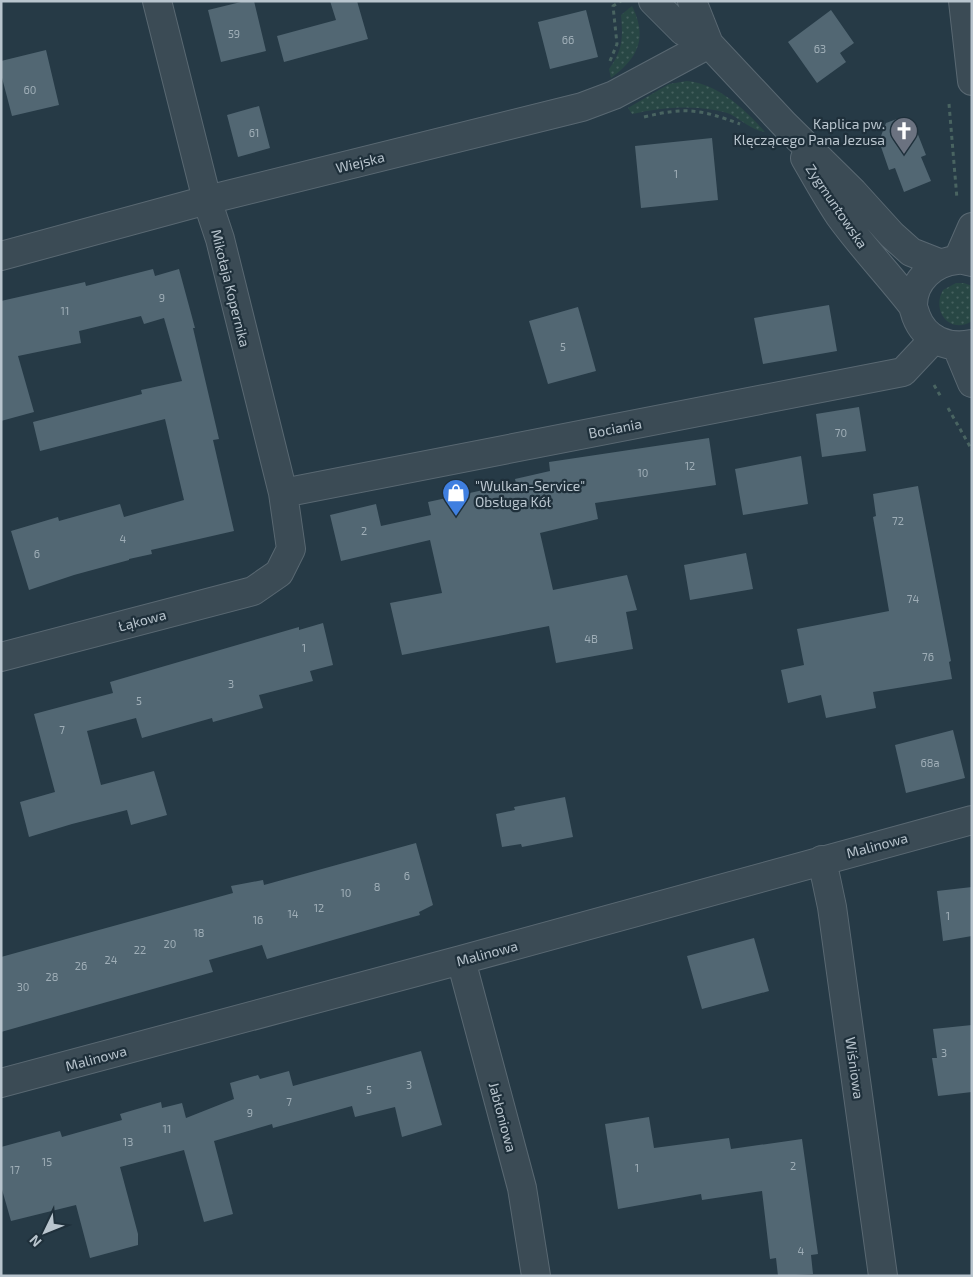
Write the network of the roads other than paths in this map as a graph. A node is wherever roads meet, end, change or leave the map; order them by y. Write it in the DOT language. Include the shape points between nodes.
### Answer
graph roads {
  1 [pos="157,1"];
  2 [pos="653,1"];
  3 [pos="692,1"];
  4 [pos="963,1"];
  5 [pos="709,44"];
  6 [pos="972,81"];
  7 [pos="785,125"];
  8 [pos="207,200"];
  9 [pos="972,227"];
  10 [pos="1,256"];
  11 [pos="956,262"];
  12 [pos="913,306"];
  13 [pos="954,343"];
  14 [pos="972,384"];
  15 [pos="283,494"];
  16 [pos="279,573"];
  17 [pos="1,657"];
  18 [pos="972,820"];
  19 [pos="822,860"];
  20 [pos="461,960"];
  21 [pos="1,1083"];
  22 [pos="536,1276"];
  23 [pos="884,1276"];
  1 -- 8 [label="street, Mikołaja Kopernika"];
  2 -- 5 [label="street, Zygmuntowska" via="683,31"];
  3 -- 5 [label="street, Zygmuntowska"];
  4 -- 6 [label="street"];
  5 -- 7 [label="street, Zygmuntowska"];
  5 -- 8 [label="street, Wiejska" via="614,95 582,107"];
  7 -- 11 [label="street, Zygmuntowska" via="911,252"];
  7 -- 12 [label="street, Zygmuntowska" via="838,214"];
  8 -- 10 [label="street, Wiejska"];
  8 -- 15 [label="street, Mikołaja Kopernika" via="220,239"];
  9 -- 11 [label="street"];
  11 -- 12 [label="street" via="928,271 915,292"];
  12 -- 13 [label="street, Zygmuntowska" via="924,331"];
  13 -- 14 [label="street, Zygmuntowska"];
  13 -- 15 [label="street, Bociania" via="903,372"];
  15 -- 16 [label="street, Mikołaja Kopernika" via="291,549"];
  16 -- 17 [label="street, Łąkowa" via="253,591"];
  18 -- 19 [label="street, Malinowa"];
  19 -- 20 [label="street, Malinowa"];
  19 -- 23 [label="street, Wiśniowa" via="832,907"];
  20 -- 21 [label="street, Malinowa"];
  20 -- 22 [label="street, Jabłoniowa" via="522,1188"];
}
